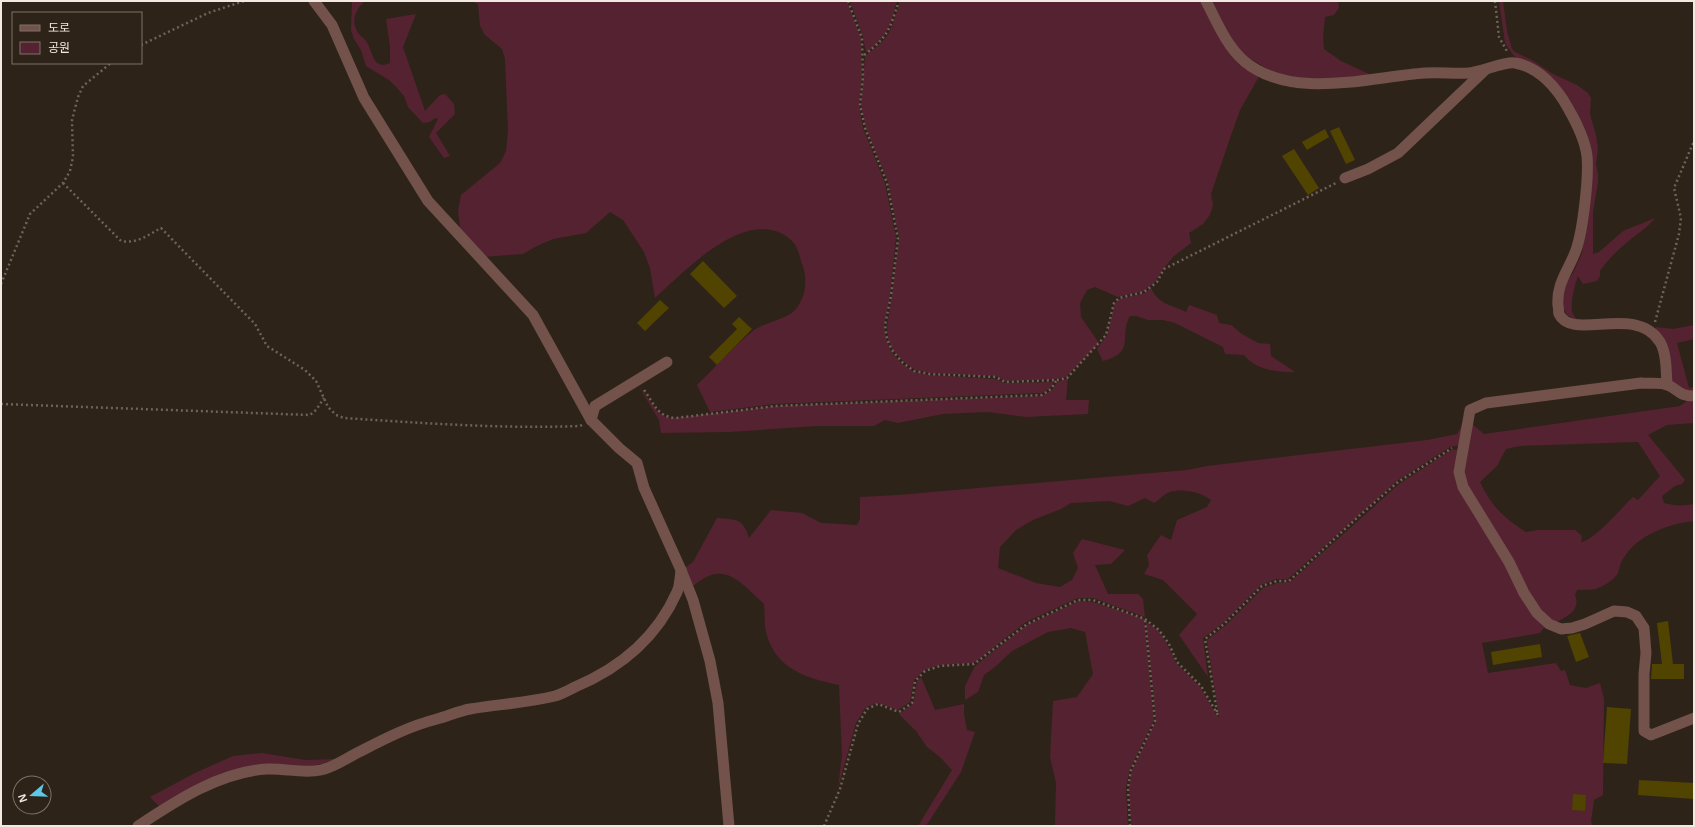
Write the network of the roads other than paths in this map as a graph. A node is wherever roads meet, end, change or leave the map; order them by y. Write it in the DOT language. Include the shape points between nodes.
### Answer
graph roads {
  1 [pos="314,1"];
  2 [pos="1206,1"];
  3 [pos="1485,70"];
  4 [pos="1345,178"];
  5 [pos="667,362"];
  6 [pos="1667,385"];
  7 [pos="1694,396"];
  8 [pos="591,420"];
  9 [pos="681,570"];
  10 [pos="1694,718"];
  11 [pos="138,826"];
  12 [pos="729,826"];
  1 -- 8 [label="street" via="332,25 364,98 428,201 533,315"];
  2 -- 3 [label="street" via="1230,47 1245,62 1277,78 1322,85 1427,72 1468,73"];
  3 -- 4 [label="street" via="1398,153 1368,170"];
  3 -- 6 [label="street" via="1513,62 1534,71 1556,90 1579,128 1587,156 1586,191 1577,248 1559,284 1559,314 1573,324 1585,326 1625,322 1641,326 1653,333 1661,343"];
  5 -- 8 [label="street" via="595,406"];
  6 -- 7 [label="street" via="1681,394"];
  6 -- 10 [label="street" via="1641,383 1486,403 1470,410 1459,472 1463,487 1509,562 1524,593 1537,613 1549,624 1561,629 1572,628 1614,611 1636,616 1644,628 1646,653 1644,731 1651,735"];
  8 -- 9 [label="street" via="637,463 644,488"];
  9 -- 11 [label="street" via="678,591 664,616 646,639 626,659 584,684 556,696 469,710 405,729 320,770 268,769 244,772 189,794"];
  9 -- 12 [label="street" via="693,600 710,661 718,703"];
}
